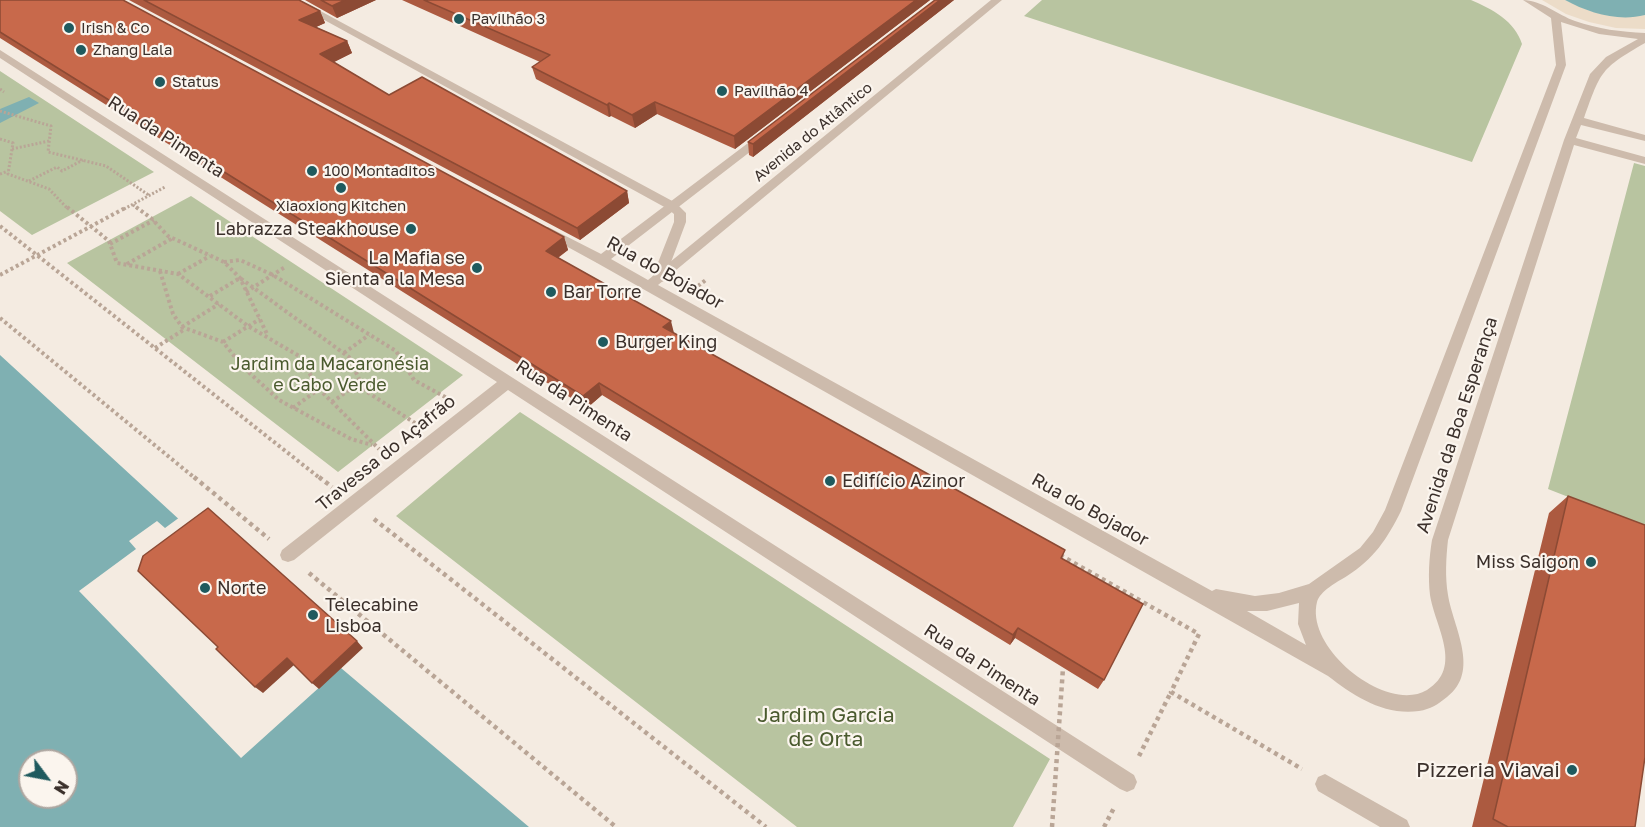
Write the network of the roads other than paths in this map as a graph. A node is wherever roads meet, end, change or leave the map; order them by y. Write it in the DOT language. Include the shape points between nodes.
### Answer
graph roads {
  1 [pos="293,0"];
  2 [pos="997,0"];
  3 [pos="1514,0"];
  4 [pos="1528,0"];
  5 [pos="1541,9"];
  6 [pos="1556,16"];
  7 [pos="1645,38"];
  8 [pos="0,52"];
  9 [pos="1577,120"];
  10 [pos="774,128"];
  11 [pos="1645,138"];
  12 [pos="1570,141"];
  13 [pos="1645,161"];
  14 [pos="672,206"];
  15 [pos="539,226"];
  16 [pos="602,260"];
  17 [pos="654,282"];
  18 [pos="509,381"];
  19 [pos="288,555"];
  20 [pos="1191,588"];
  21 [pos="1317,589"];
  22 [pos="1336,672"];
  23 [pos="1127,782"];
  24 [pos="1325,784"];
  25 [pos="1400,827"];
  1 -- 14 [label="street"];
  2 -- 17 [label="street, Avenida do Atlântico"];
  3 -- 5 [label="street"];
  4 -- 5 [label="street"];
  5 -- 6 [label="street"];
  6 -- 7 [label="street" via="1593,29"];
  6 -- 21 [label="street, Avenida da Boa Esperança" via="1561,65 1393,511 1379,539"];
  7 -- 9 [label="street, Avenida da Boa Esperança" via="1610,59 1595,74"];
  8 -- 18 [label="street, Rua da Pimenta"];
  9 -- 11 [label="street"];
  9 -- 12 [label="street, Avenida da Boa Esperança"];
  10 -- 14 [label="street, Avenida do Atlântico"];
  12 -- 13 [label="street"];
  12 -- 22 [label="street, Avenida da Boa Esperança" via="1440,540 1436,567 1439,597 1455,668 1449,684 1438,696 1422,702 1399,703 1381,699"];
  14 -- 16 [label="street, Avenida do Atlântico"];
  14 -- 17 [label="street" via="680,213 680,222"];
  15 -- 16 [label="street, Rua do Bojador"];
  16 -- 17 [label="street, Rua do Bojador"];
  17 -- 20 [label="street, Rua do Bojador" via="678,303"];
  18 -- 19 [label="street, Travessa do Açafrão"];
  18 -- 23 [label="street, Rua da Pimenta"];
  20 -- 21 [label="street" via="1248,605 1278,603"];
  20 -- 22 [label="street"];
  21 -- 22 [label="street, Avenida da Boa Esperança" via="1309,599 1306,614 1309,633"];
  24 -- 25 [label="street"];
}
